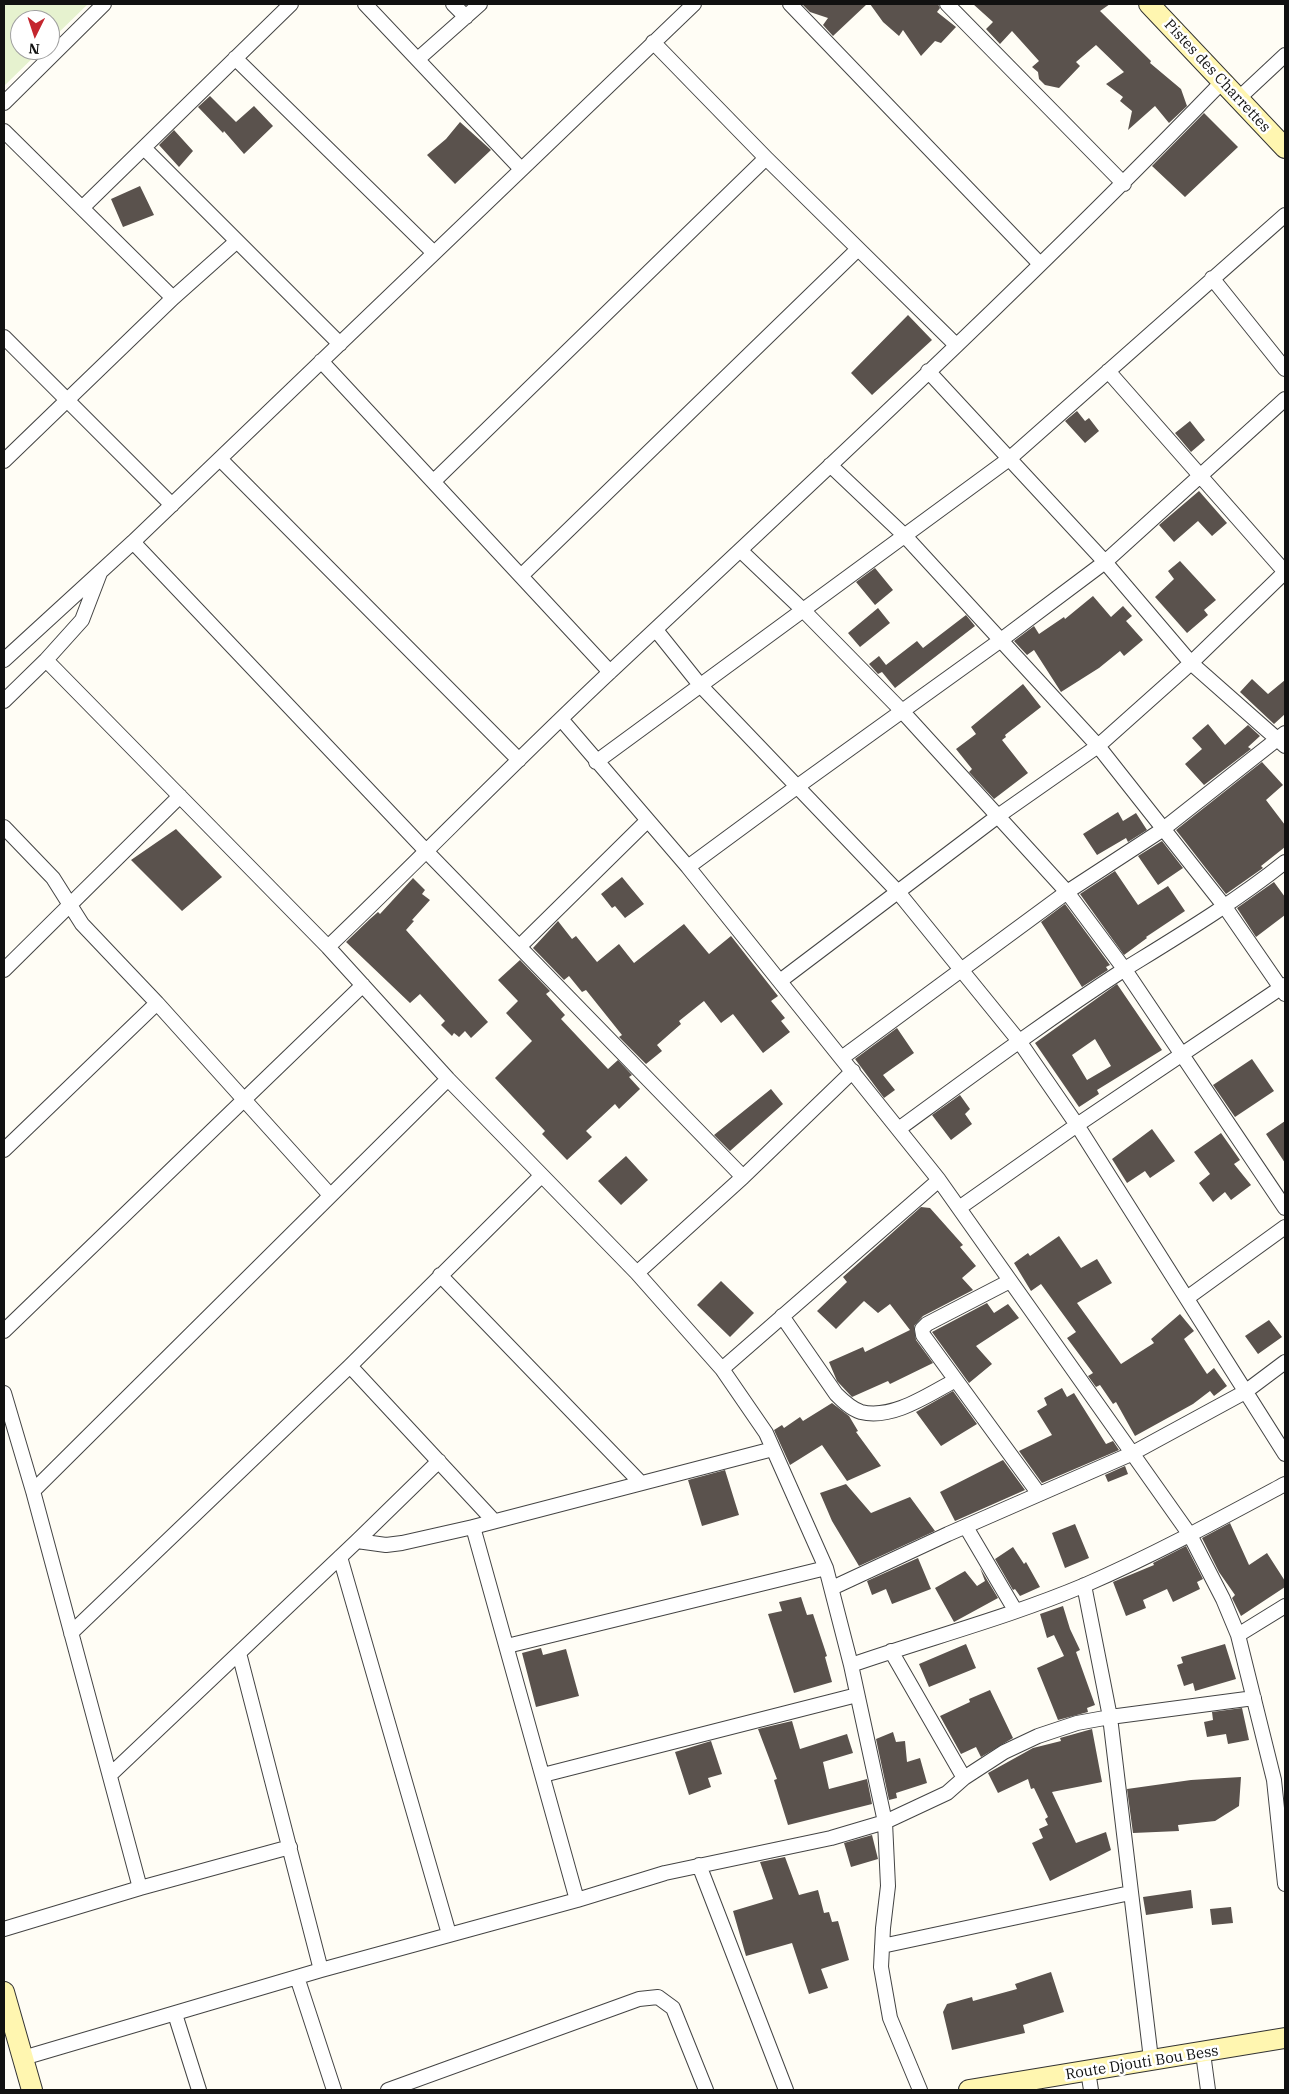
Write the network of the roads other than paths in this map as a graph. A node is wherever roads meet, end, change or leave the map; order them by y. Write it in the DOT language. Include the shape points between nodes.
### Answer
graph roads {
  1 [pos="104,4"];
  2 [pos="291,4"];
  3 [pos="365,4"];
  4 [pos="453,4"];
  5 [pos="480,4"];
  6 [pos="694,4"];
  7 [pos="790,4"];
  8 [pos="947,4"];
  9 [pos="1149,4"];
  10 [pos="466,17"];
  11 [pos="653,42"];
  12 [pos="1285,55"];
  13 [pos="235,58"];
  14 [pos="418,59"];
  15 [pos="1223,81"];
  16 [pos="1238,98"];
  17 [pos="4,103"];
  18 [pos="4,131"];
  19 [pos="144,148"];
  20 [pos="1285,148"];
  21 [pos="766,158"];
  22 [pos="521,169"];
  23 [pos="1124,184"];
  24 [pos="82,208"];
  25 [pos="1285,216"];
  26 [pos="237,241"];
  27 [pos="858,249"];
  28 [pos="434,253"];
  29 [pos="1040,264"];
  30 [pos="1212,278"];
  31 [pos="173,298"];
  32 [pos="4,337"];
  33 [pos="340,344"];
  34 [pos="956,345"];
  35 [pos="321,361"];
  36 [pos="1285,369"];
  37 [pos="928,371"];
  38 [pos="1108,371"];
  39 [pos="65,400"];
  40 [pos="1285,400"];
  41 [pos="1009,458"];
  42 [pos="220,459"];
  43 [pos="4,461"];
  44 [pos="830,466"];
  45 [pos="1202,475"];
  46 [pos="434,481"];
  47 [pos="172,505"];
  48 [pos="905,536"];
  49 [pos="133,542"];
  50 [pos="741,551"];
  51 [pos="1105,562"];
  52 [pos="101,570"];
  53 [pos="1285,572"];
  54 [pos="522,576"];
  55 [pos="804,610"];
  56 [pos="656,630"];
  57 [pos="1001,640"];
  58 [pos="4,660"];
  59 [pos="46,660"];
  60 [pos="1191,663"];
  61 [pos="610,672"];
  62 [pos="700,685"];
  63 [pos="4,700"];
  64 [pos="902,711"];
  65 [pos="561,719"];
  66 [pos="1283,740"];
  67 [pos="1098,746"];
  68 [pos="519,760"];
  69 [pos="596,762"];
  70 [pos="798,786"];
  71 [pos="180,796"];
  72 [pos="998,816"];
  73 [pos="647,821"];
  74 [pos="4,827"];
  75 [pos="1162,830"];
  76 [pos="427,852"];
  77 [pos="1285,862"];
  78 [pos="688,867"];
  79 [pos="898,892"];
  80 [pos="1067,892"];
  81 [pos="70,907"];
  82 [pos="1224,907"];
  83 [pos="520,946"];
  84 [pos="328,947"];
  85 [pos="4,970"];
  86 [pos="1125,970"];
  87 [pos="963,971"];
  88 [pos="780,981"];
  89 [pos="363,985"];
  90 [pos="1284,989"];
  91 [pos="157,1003"];
  92 [pos="1019,1041"];
  93 [pos="1183,1055"];
  94 [pos="842,1057"];
  95 [pos="853,1072"];
  96 [pos="448,1079"];
  97 [pos="245,1100"];
  98 [pos="1076,1125"];
  99 [pos="900,1128"];
  100 [pos="4,1150"];
  101 [pos="540,1176"];
  102 [pos="743,1176"];
  103 [pos="939,1180"];
  104 [pos="330,1195"];
  105 [pos="958,1208"];
  106 [pos="1285,1208"];
  107 [pos="1285,1227"];
  108 [pos="637,1273"];
  109 [pos="440,1274"];
  110 [pos="1010,1281"];
  111 [pos="1187,1298"];
  112 [pos="782,1316"];
  113 [pos="4,1331"];
  114 [pos="1285,1362"];
  115 [pos="350,1366"];
  116 [pos="722,1369"];
  117 [pos="956,1380"];
  118 [pos="1245,1392"];
  119 [pos="4,1393"];
  120 [pos="773,1449"];
  121 [pos="1131,1454"];
  122 [pos="1285,1454"];
  123 [pos="438,1461"];
  124 [pos="641,1483"];
  125 [pos="1285,1484"];
  126 [pos="33,1491"];
  127 [pos="1040,1494"];
  128 [pos="494,1521"];
  129 [pos="966,1526"];
  130 [pos="473,1527"];
  131 [pos="1190,1536"];
  132 [pos="357,1542"];
  133 [pos="340,1557"];
  134 [pos="826,1568"];
  135 [pos="1084,1585"];
  136 [pos="832,1588"];
  137 [pos="1285,1606"];
  138 [pos="1015,1610"];
  139 [pos="71,1633"];
  140 [pos="1238,1635"];
  141 [pos="507,1646"];
  142 [pos="891,1651"];
  143 [pos="238,1654"];
  144 [pos="851,1665"];
  145 [pos="857,1695"];
  146 [pos="1254,1698"];
  147 [pos="1110,1717"];
  148 [pos="543,1774"];
  149 [pos="110,1776"];
  150 [pos="964,1778"];
  151 [pos="1279,1779"];
  152 [pos="885,1822"];
  153 [pos="1283,1844"];
  154 [pos="290,1847"];
  155 [pos="699,1865"];
  156 [pos="1285,1884"];
  157 [pos="140,1888"];
  158 [pos="1130,1893"];
  159 [pos="577,1900"];
  160 [pos="4,1929"];
  161 [pos="449,1934"];
  162 [pos="882,1946"];
  163 [pos="321,1970"];
  164 [pos="297,1977"];
  165 [pos="4,1992"];
  166 [pos="175,2014"];
  167 [pos="1285,2038"];
  168 [pos="1203,2053"];
  169 [pos="23,2058"];
  170 [pos="1151,2059"];
  171 [pos="1090,2081"];
  172 [pos="32,2090"];
  173 [pos="199,2090"];
  174 [pos="334,2090"];
  175 [pos="388,2090"];
  176 [pos="706,2090"];
  177 [pos="786,2090"];
  178 [pos="920,2090"];
  179 [pos="975,2090"];
  180 [pos="1208,2090"];
  1 -- 17 [label="street"];
  2 -- 13 [label="street"];
  3 -- 14 [label="street"];
  4 -- 10 [label="street"];
  5 -- 10 [label="street"];
  6 -- 11 [label="street"];
  7 -- 29 [label="street"];
  8 -- 23 [label="street"];
  9 -- 15 [label="main road, Pistes des Charrettes"];
  10 -- 14 [label="street"];
  11 -- 21 [label="street"];
  11 -- 22 [label="street"];
  12 -- 16 [label="street"];
  13 -- 19 [label="street"];
  13 -- 28 [label="street"];
  14 -- 22 [label="street"];
  15 -- 16 [label="main road, Pistes des Charrettes"];
  15 -- 23 [label="street"];
  16 -- 20 [label="main road, Pistes des Charrettes"];
  18 -- 24 [label="street"];
  19 -- 24 [label="street"];
  19 -- 26 [label="street"];
  21 -- 27 [label="street"];
  21 -- 46 [label="street"];
  22 -- 28 [label="street"];
  23 -- 29 [label="street"];
  24 -- 31 [label="street"];
  25 -- 30 [label="street"];
  26 -- 31 [label="street"];
  26 -- 33 [label="street"];
  27 -- 34 [label="street"];
  27 -- 54 [label="street"];
  28 -- 33 [label="street"];
  29 -- 34 [label="street"];
  30 -- 36 [label="street"];
  30 -- 38 [label="street"];
  31 -- 39 [label="street"];
  32 -- 39 [label="street"];
  33 -- 35 [label="street"];
  34 -- 37 [label="street"];
  35 -- 42 [label="street"];
  35 -- 46 [label="street"];
  37 -- 41 [label="street"];
  37 -- 44 [label="street"];
  38 -- 41 [label="street"];
  38 -- 45 [label="street"];
  39 -- 43 [label="street"];
  39 -- 47 [label="street"];
  40 -- 45 [label="street"];
  41 -- 48 [label="street"];
  41 -- 51 [label="street"];
  42 -- 47 [label="street"];
  42 -- 68 [label="street"];
  44 -- 48 [label="street"];
  44 -- 50 [label="street"];
  45 -- 51 [label="street"];
  45 -- 53 [label="street"];
  46 -- 54 [label="street"];
  47 -- 49 [label="street"];
  48 -- 55 [label="street"];
  48 -- 57 [label="street"];
  49 -- 52 [label="street"];
  49 -- 76 [label="street"];
  50 -- 55 [label="street"];
  50 -- 56 [label="street"];
  51 -- 57 [label="street"];
  51 -- 60 [label="street"];
  52 -- 58 [label="street"];
  52 -- 59 [label="street" via="82,620"];
  53 -- 60 [label="street"];
  54 -- 61 [label="street"];
  55 -- 62 [label="street"];
  55 -- 64 [label="street"];
  56 -- 61 [label="street"];
  56 -- 62 [label="street"];
  57 -- 64 [label="street"];
  57 -- 67 [label="street"];
  59 -- 63 [label="street"];
  59 -- 71 [label="street"];
  60 -- 66 [label="street"];
  60 -- 67 [label="street"];
  61 -- 65 [label="street"];
  62 -- 69 [label="street"];
  62 -- 70 [label="street"];
  64 -- 70 [label="street"];
  64 -- 72 [label="street"];
  65 -- 68 [label="street"];
  65 -- 69 [label="street"];
  66 -- 75 [label="street"];
  67 -- 72 [label="street"];
  67 -- 75 [label="street"];
  68 -- 76 [label="street"];
  69 -- 73 [label="street"];
  70 -- 78 [label="street"];
  70 -- 79 [label="street"];
  71 -- 81 [label="street"];
  71 -- 84 [label="street"];
  72 -- 79 [label="street"];
  72 -- 80 [label="street"];
  73 -- 78 [label="street"];
  73 -- 83 [label="street"];
  74 -- 81 [label="street" via="53,878"];
  75 -- 80 [label="street"];
  75 -- 82 [label="street"];
  76 -- 83 [label="street"];
  76 -- 84 [label="street"];
  77 -- 82 [label="street"];
  78 -- 88 [label="street"];
  79 -- 87 [label="street"];
  79 -- 88 [label="street"];
  80 -- 86 [label="street"];
  80 -- 87 [label="street"];
  81 -- 85 [label="street"];
  81 -- 91 [label="street" via="92,935"];
  82 -- 86 [label="street"];
  82 -- 90 [label="street"];
  83 -- 102 [label="street"];
  84 -- 89 [label="street"];
  86 -- 92 [label="street"];
  86 -- 93 [label="street"];
  87 -- 92 [label="street"];
  87 -- 94 [label="street"];
  88 -- 94 [label="street"];
  89 -- 96 [label="street"];
  89 -- 97 [label="street"];
  90 -- 93 [label="street"];
  91 -- 97 [label="street"];
  91 -- 100 [label="street"];
  92 -- 98 [label="street"];
  92 -- 99 [label="street"];
  93 -- 98 [label="street"];
  93 -- 106 [label="street"];
  94 -- 95 [label="street"];
  95 -- 99 [label="street"];
  95 -- 102 [label="street"];
  96 -- 101 [label="street"];
  96 -- 104 [label="street"];
  97 -- 104 [label="street"];
  97 -- 113 [label="street"];
  98 -- 105 [label="street"];
  98 -- 111 [label="street"];
  99 -- 103 [label="street"];
  101 -- 108 [label="street"];
  101 -- 109 [label="street"];
  102 -- 108 [label="street"];
  103 -- 105 [label="street"];
  103 -- 112 [label="street"];
  104 -- 126 [label="street"];
  105 -- 110 [label="street"];
  107 -- 111 [label="street"];
  108 -- 116 [label="street"];
  109 -- 115 [label="street"];
  109 -- 124 [label="street"];
  110 -- 117 [label="street" via="922,1329 923,1336"];
  110 -- 121 [label="street"];
  111 -- 118 [label="street"];
  112 -- 116 [label="street"];
  112 -- 117 [label="street" via="836,1394 861,1412 887,1412"];
  114 -- 118 [label="street"];
  115 -- 123 [label="street"];
  115 -- 139 [label="street"];
  116 -- 120 [label="street" via="762,1427"];
  117 -- 127 [label="street"];
  118 -- 121 [label="street"];
  118 -- 122 [label="street"];
  119 -- 126 [label="street"];
  120 -- 124 [label="street"];
  120 -- 134 [label="street"];
  121 -- 127 [label="street"];
  121 -- 131 [label="street"];
  123 -- 128 [label="street"];
  123 -- 132 [label="street"];
  124 -- 128 [label="street"];
  125 -- 131 [label="street"];
  126 -- 139 [label="street"];
  127 -- 129 [label="street"];
  128 -- 130 [label="street"];
  129 -- 136 [label="street"];
  129 -- 138 [label="street"];
  130 -- 132 [label="street" via="386,1546"];
  130 -- 141 [label="street"];
  131 -- 135 [label="street"];
  131 -- 140 [label="street"];
  132 -- 133 [label="street"];
  133 -- 143 [label="street"];
  133 -- 161 [label="street"];
  134 -- 136 [label="street"];
  134 -- 141 [label="street"];
  135 -- 138 [label="street"];
  135 -- 147 [label="street"];
  136 -- 144 [label="street"];
  137 -- 140 [label="street"];
  138 -- 142 [label="street"];
  139 -- 149 [label="street"];
  140 -- 146 [label="street"];
  141 -- 148 [label="street"];
  142 -- 144 [label="street"];
  142 -- 150 [label="street"];
  143 -- 149 [label="street"];
  143 -- 154 [label="street"];
  144 -- 145 [label="street"];
  145 -- 148 [label="street"];
  145 -- 152 [label="street"];
  146 -- 147 [label="street"];
  146 -- 151 [label="street"];
  147 -- 150 [label="street" via="1077,1723 1038,1736 1004,1752"];
  147 -- 158 [label="street"];
  148 -- 159 [label="street"];
  149 -- 157 [label="street"];
  150 -- 152 [label="street" via="948,1793"];
  151 -- 153 [label="street"];
  152 -- 155 [label="street" via="831,1838"];
  152 -- 162 [label="street" via="888,1886"];
  153 -- 156 [label="street"];
  154 -- 157 [label="street"];
  154 -- 163 [label="street"];
  155 -- 159 [label="street"];
  155 -- 177 [label="street"];
  157 -- 160 [label="street"];
  158 -- 162 [label="street"];
  158 -- 170 [label="street"];
  159 -- 161 [label="street"];
  161 -- 163 [label="street"];
  162 -- 178 [label="street" via="881,1967 890,2018"];
  163 -- 164 [label="street"];
  164 -- 166 [label="street"];
  164 -- 174 [label="street"];
  165 -- 169 [label="main road"];
  166 -- 169 [label="street"];
  166 -- 173 [label="street"];
  167 -- 168 [label="main road, Route Djouti Bou Bess"];
  168 -- 170 [label="main road, Route Djouti Bou Bess"];
  168 -- 180 [label="street"];
  169 -- 172 [label="main road"];
  170 -- 171 [label="main road, Route Djouti Bou Bess"];
  171 -- 179 [label="main road, Route Djouti Bou Bess"];
  175 -- 176 [label="street" via="639,1999 658,1997 673,2008"];
}
